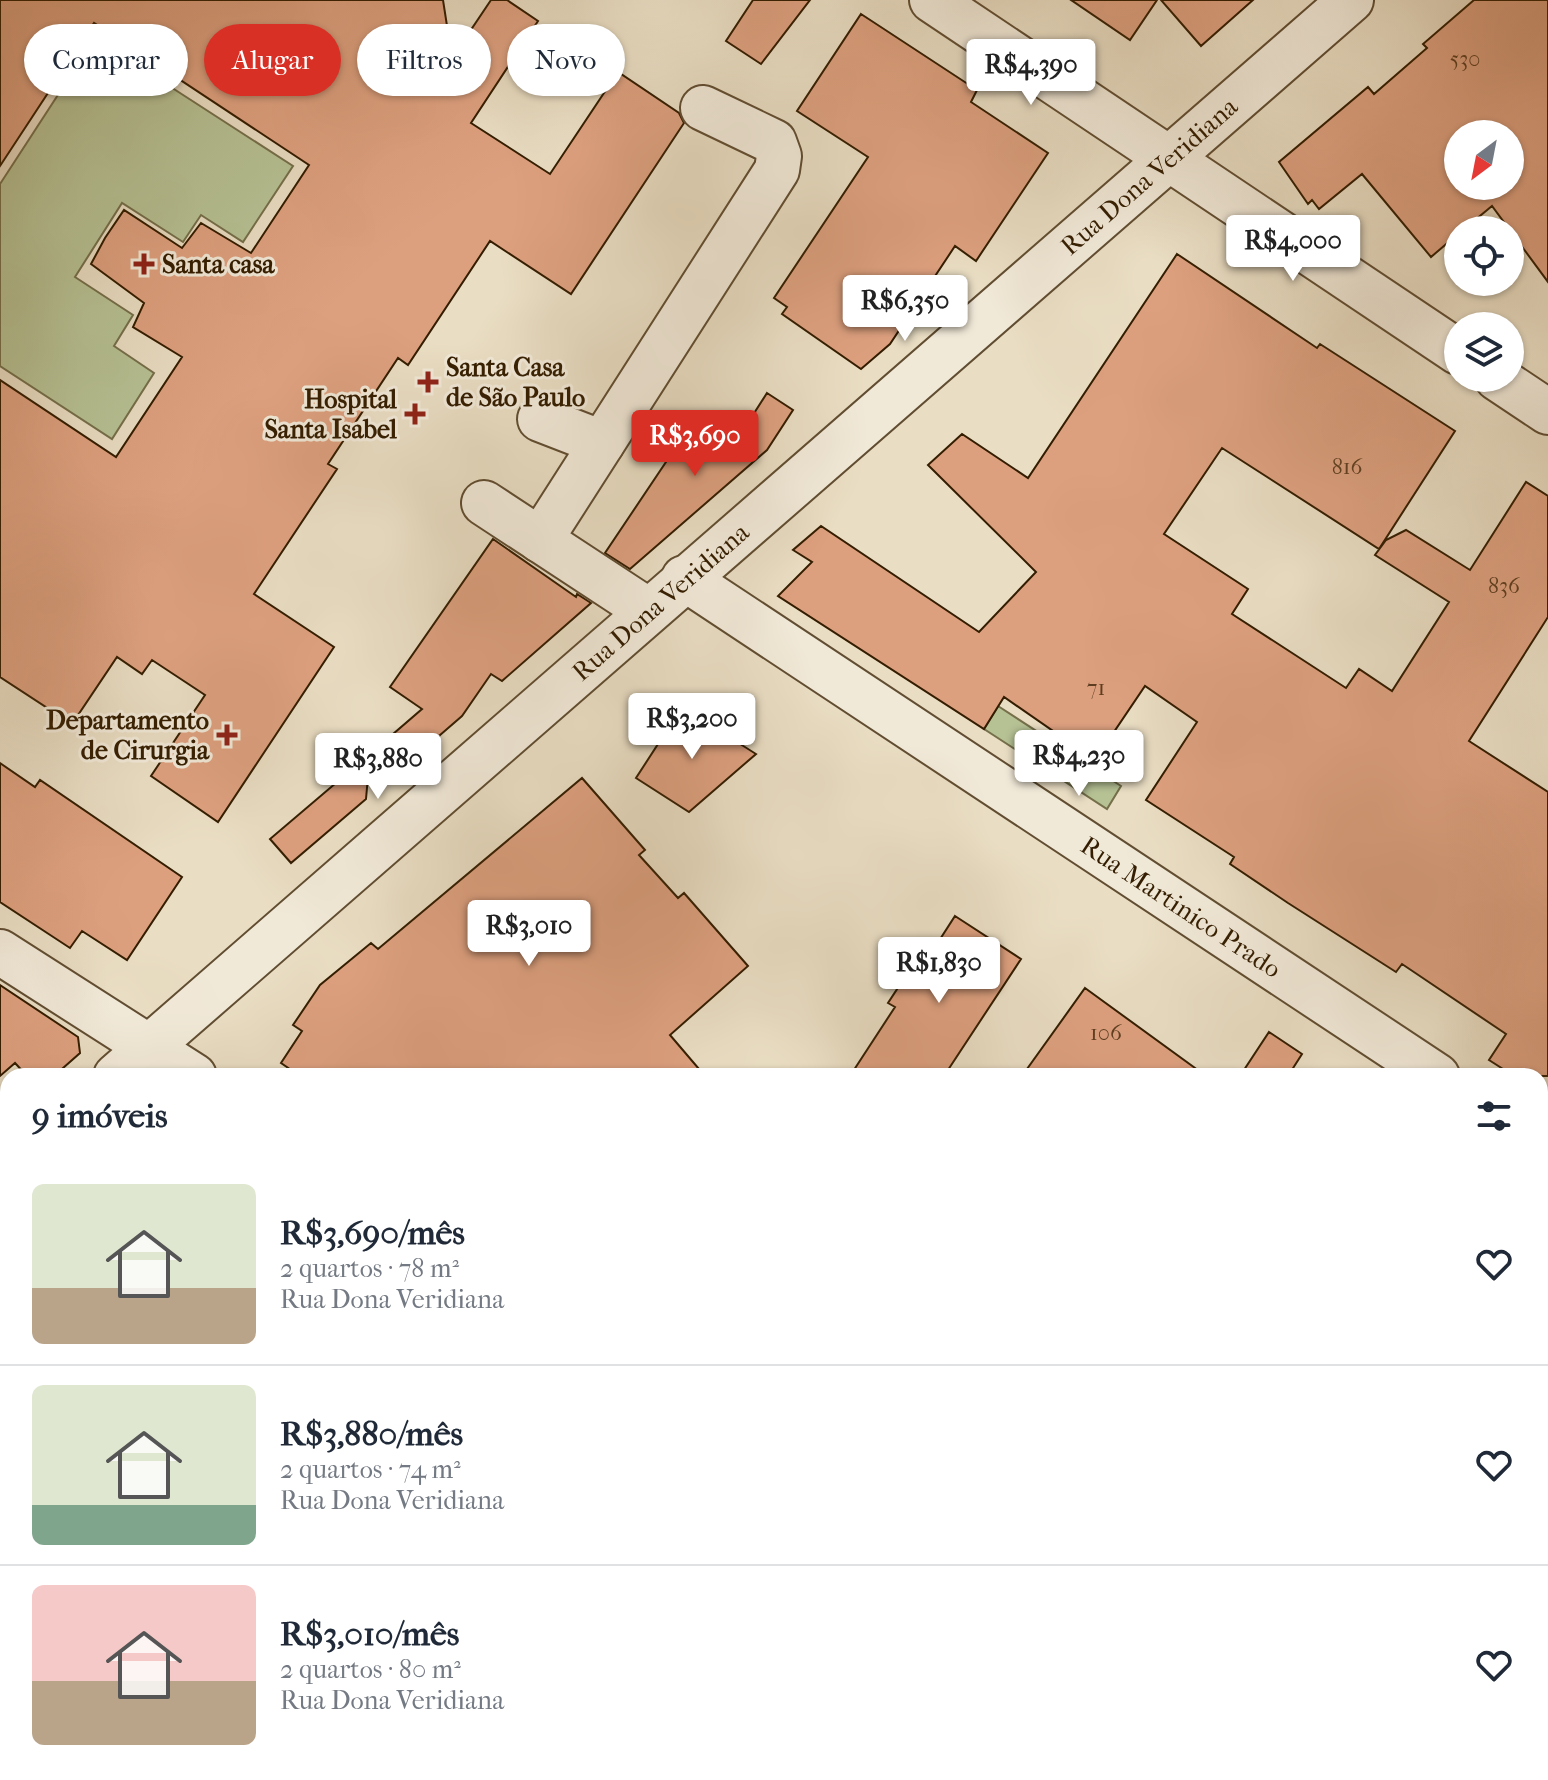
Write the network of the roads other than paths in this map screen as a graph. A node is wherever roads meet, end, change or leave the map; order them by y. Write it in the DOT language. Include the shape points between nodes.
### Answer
graph roads {
  1 [pos="932,0"];
  2 [pos="1351,0"];
  3 [pos="703,108"];
  4 [pos="1169,156"];
  5 [pos="1444,343"];
  6 [pos="1518,392"];
  7 [pos="1548,412"];
  8 [pos="540,419"];
  9 [pos="602,443"];
  10 [pos="484,503"];
  11 [pos="540,540"];
  12 [pos="684,578"];
  13 [pos="647,610"];
  14 [pos="0,952"];
  15 [pos="149,1047"];
  16 [pos="125,1068"];
  17 [pos="182,1068"];
  18 [pos="1425,1068"];
  1 -- 4 [label="street"];
  2 -- 4 [label="street, Rua Dona Veridiana"];
  3 -- 9 [label="street" via="774,142 777,170"];
  4 -- 5 [label="street"];
  4 -- 12 [label="street, Rua Dona Veridiana"];
  6 -- 7 [label="street"];
  8 -- 9 [label="street"];
  9 -- 11 [label="street"];
  10 -- 11 [label="street"];
  11 -- 13 [label="street"];
  12 -- 13 [label="street, Rua Dona Veridiana"];
  12 -- 18 [label="street, Rua Martinico Prado"];
  13 -- 15 [label="street, Rua Dona Veridiana"];
  14 -- 15 [label="street"];
  15 -- 16 [label="street, Rua Dona Veridiana"];
  15 -- 17 [label="street"];
}
